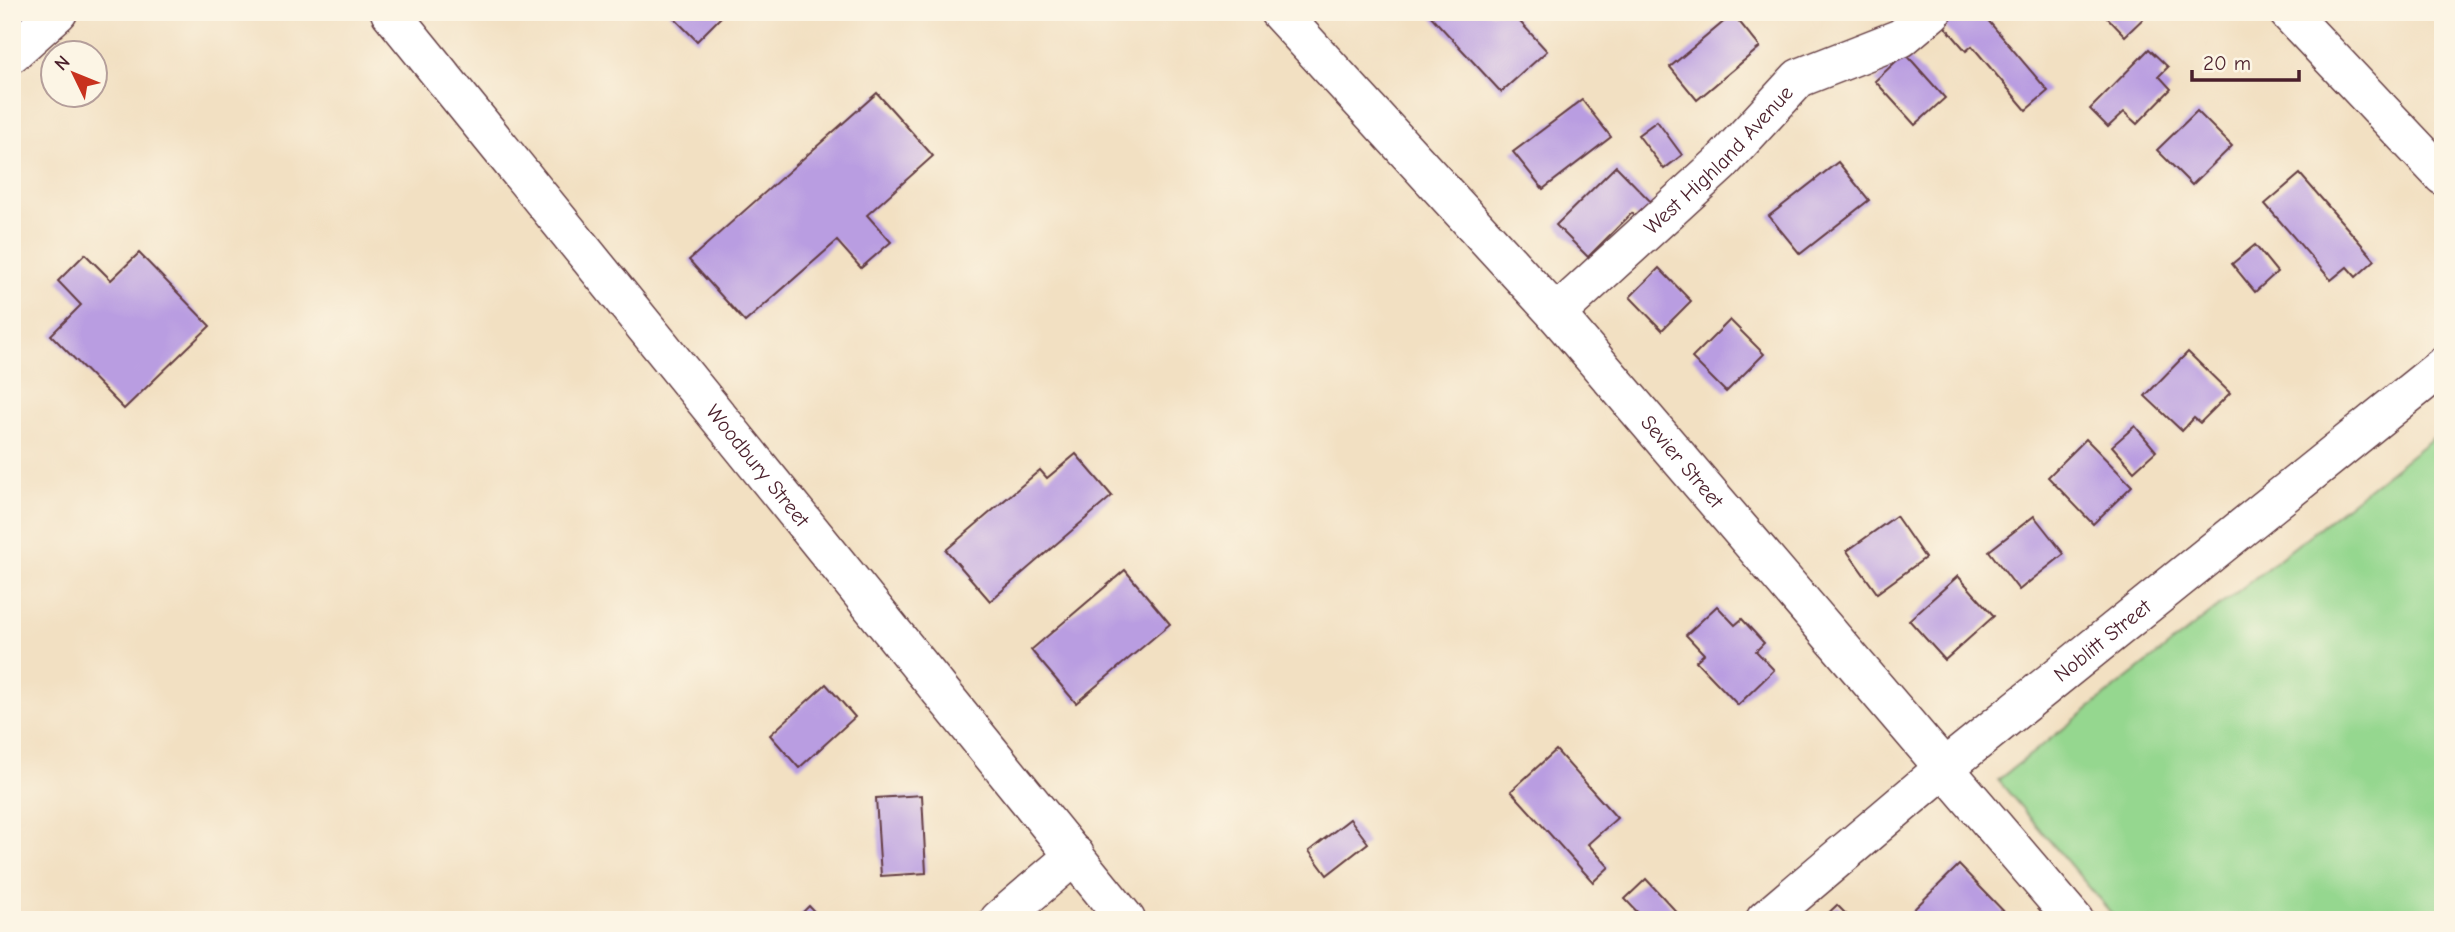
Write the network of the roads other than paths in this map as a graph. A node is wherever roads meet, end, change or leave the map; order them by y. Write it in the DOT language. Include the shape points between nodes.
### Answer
graph roads {
  1 [pos="58,12"];
  2 [pos="390,12"];
  3 [pos="1279,12"];
  4 [pos="1932,12"];
  5 [pos="2288,12"];
  6 [pos="12,53"];
  7 [pos="2443,176"];
  8 [pos="1556,314"];
  9 [pos="2443,366"];
  10 [pos="1943,769"];
  11 [pos="1075,855"];
  12 [pos="999,920"];
  13 [pos="1126,920"];
  14 [pos="1765,920"];
  15 [pos="2074,920"];
  1 -- 6 [label="main road"];
  2 -- 11 [label="main road, Woodbury Street"];
  3 -- 8 [label="main road, Sevier Street"];
  4 -- 8 [label="main road, West Highland Avenue" via="1901,38 1799,78 1721,163"];
  5 -- 7 [label="main road"];
  8 -- 10 [label="main road, Sevier Street"];
  9 -- 10 [label="main road, Noblitt Street"];
  10 -- 14 [label="main road, Noblitt Street"];
  10 -- 15 [label="main road, Sevier Street"];
  11 -- 12 [label="main road"];
  11 -- 13 [label="main road, Woodbury Street"];
}
